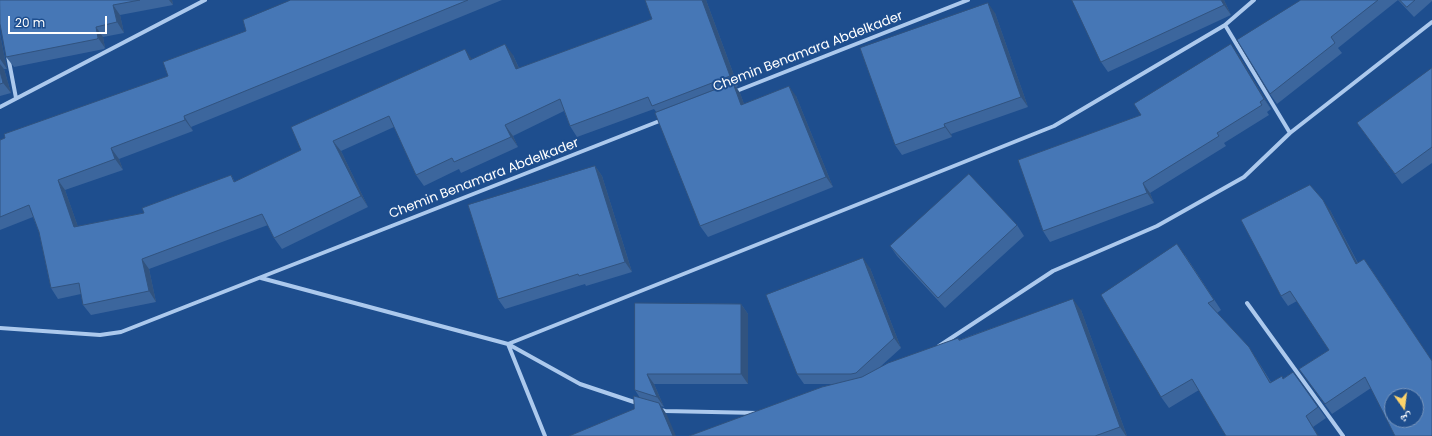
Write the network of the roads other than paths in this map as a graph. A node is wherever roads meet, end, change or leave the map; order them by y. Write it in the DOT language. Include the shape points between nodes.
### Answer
graph roads {
  1 [pos="205,0"];
  2 [pos="968,0"];
  3 [pos="1254,0"];
  4 [pos="1432,22"];
  5 [pos="1225,25"];
  6 [pos="7,53"];
  7 [pos="729,94"];
  8 [pos="16,98"];
  9 [pos="0,107"];
  10 [pos="670,117"];
  11 [pos="1290,133"];
  12 [pos="261,278"];
  13 [pos="1247,303"];
  14 [pos="0,328"];
  15 [pos="508,344"];
  16 [pos="935,348"];
  17 [pos="644,405"];
  18 [pos="658,409"];
  19 [pos="766,411"];
  20 [pos="546,436"];
  21 [pos="1343,436"];
  1 -- 8 [label="street"];
  2 -- 7 [label="street, Chemin Benamara Abdelkader"];
  3 -- 5 [label="street"];
  4 -- 11 [label="street"];
  5 -- 11 [label="street"];
  5 -- 15 [label="street" via="1054,126"];
  6 -- 8 [label="street"];
  8 -- 9 [label="street"];
  10 -- 12 [label="street, Chemin Benamara Abdelkader"];
  11 -- 16 [label="street" via="1244,177 1156,226 1053,270"];
  12 -- 14 [label="street, Chemin Benamara Abdelkader" via="121,332 100,335"];
  12 -- 15 [label="street"];
  13 -- 21 [label="street"];
  15 -- 17 [label="street" via="580,384"];
  15 -- 20 [label="street"];
  18 -- 19 [label="street" via="665,412"];
}
